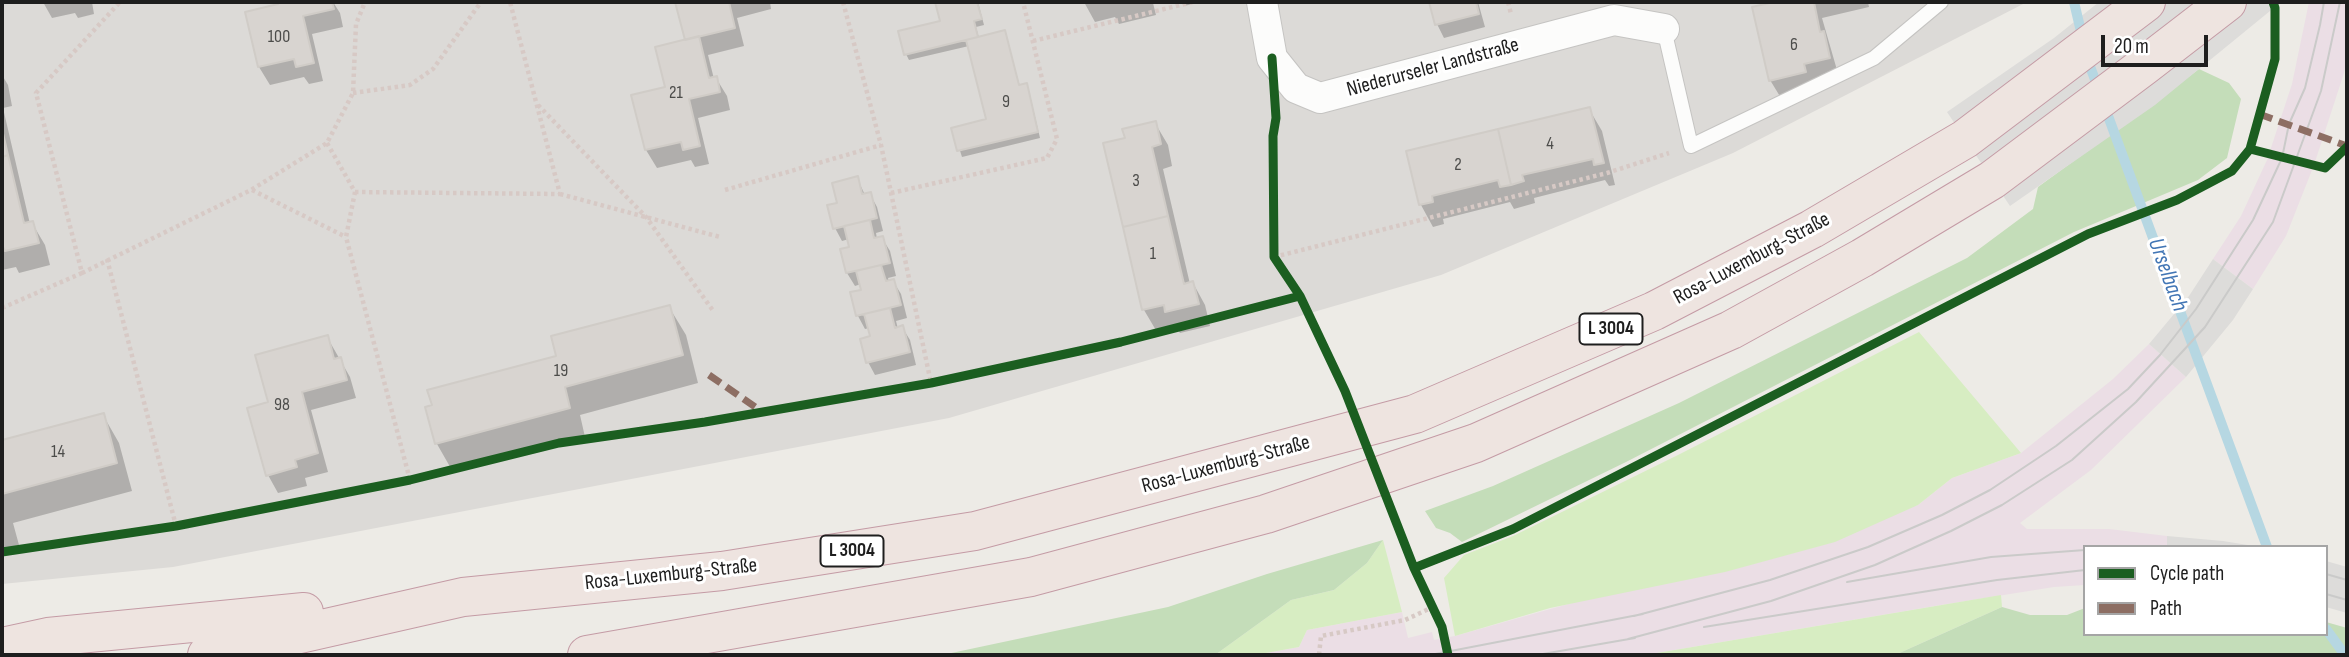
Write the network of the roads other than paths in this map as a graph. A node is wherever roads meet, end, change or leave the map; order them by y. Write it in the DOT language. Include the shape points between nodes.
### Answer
graph roads {
  1 [pos="1262,2"];
  2 [pos="1941,2"];
  3 [pos="2147,2"];
  4 [pos="2227,2"];
  5 [pos="1664,29"];
  6 [pos="463,597"];
  7 [pos="2,648"];
  8 [pos="207,655"];
  9 [pos="587,655"];
  1 -- 5 [label="street, Niederurseler Landstraße" via="1272,58 1296,88 1320,98 1614,20"];
  2 -- 5 [label="lane" via="1874,58 1691,146"];
  3 -- 6 [label="highway, Rosa-Luxemburg-Straße / L 3004" via="1965,139 1812,229 1654,311 1415,414 975,531 722,572"];
  4 -- 9 [label="highway, L 3004" via="1992,180 1862,258 1731,330 1476,443 1266,514 1031,576"];
  6 -- 7 [label="highway" via="48,637"];
  6 -- 8 [label="highway, Rosa-Luxemburg-Straße / L 3004"];
}
